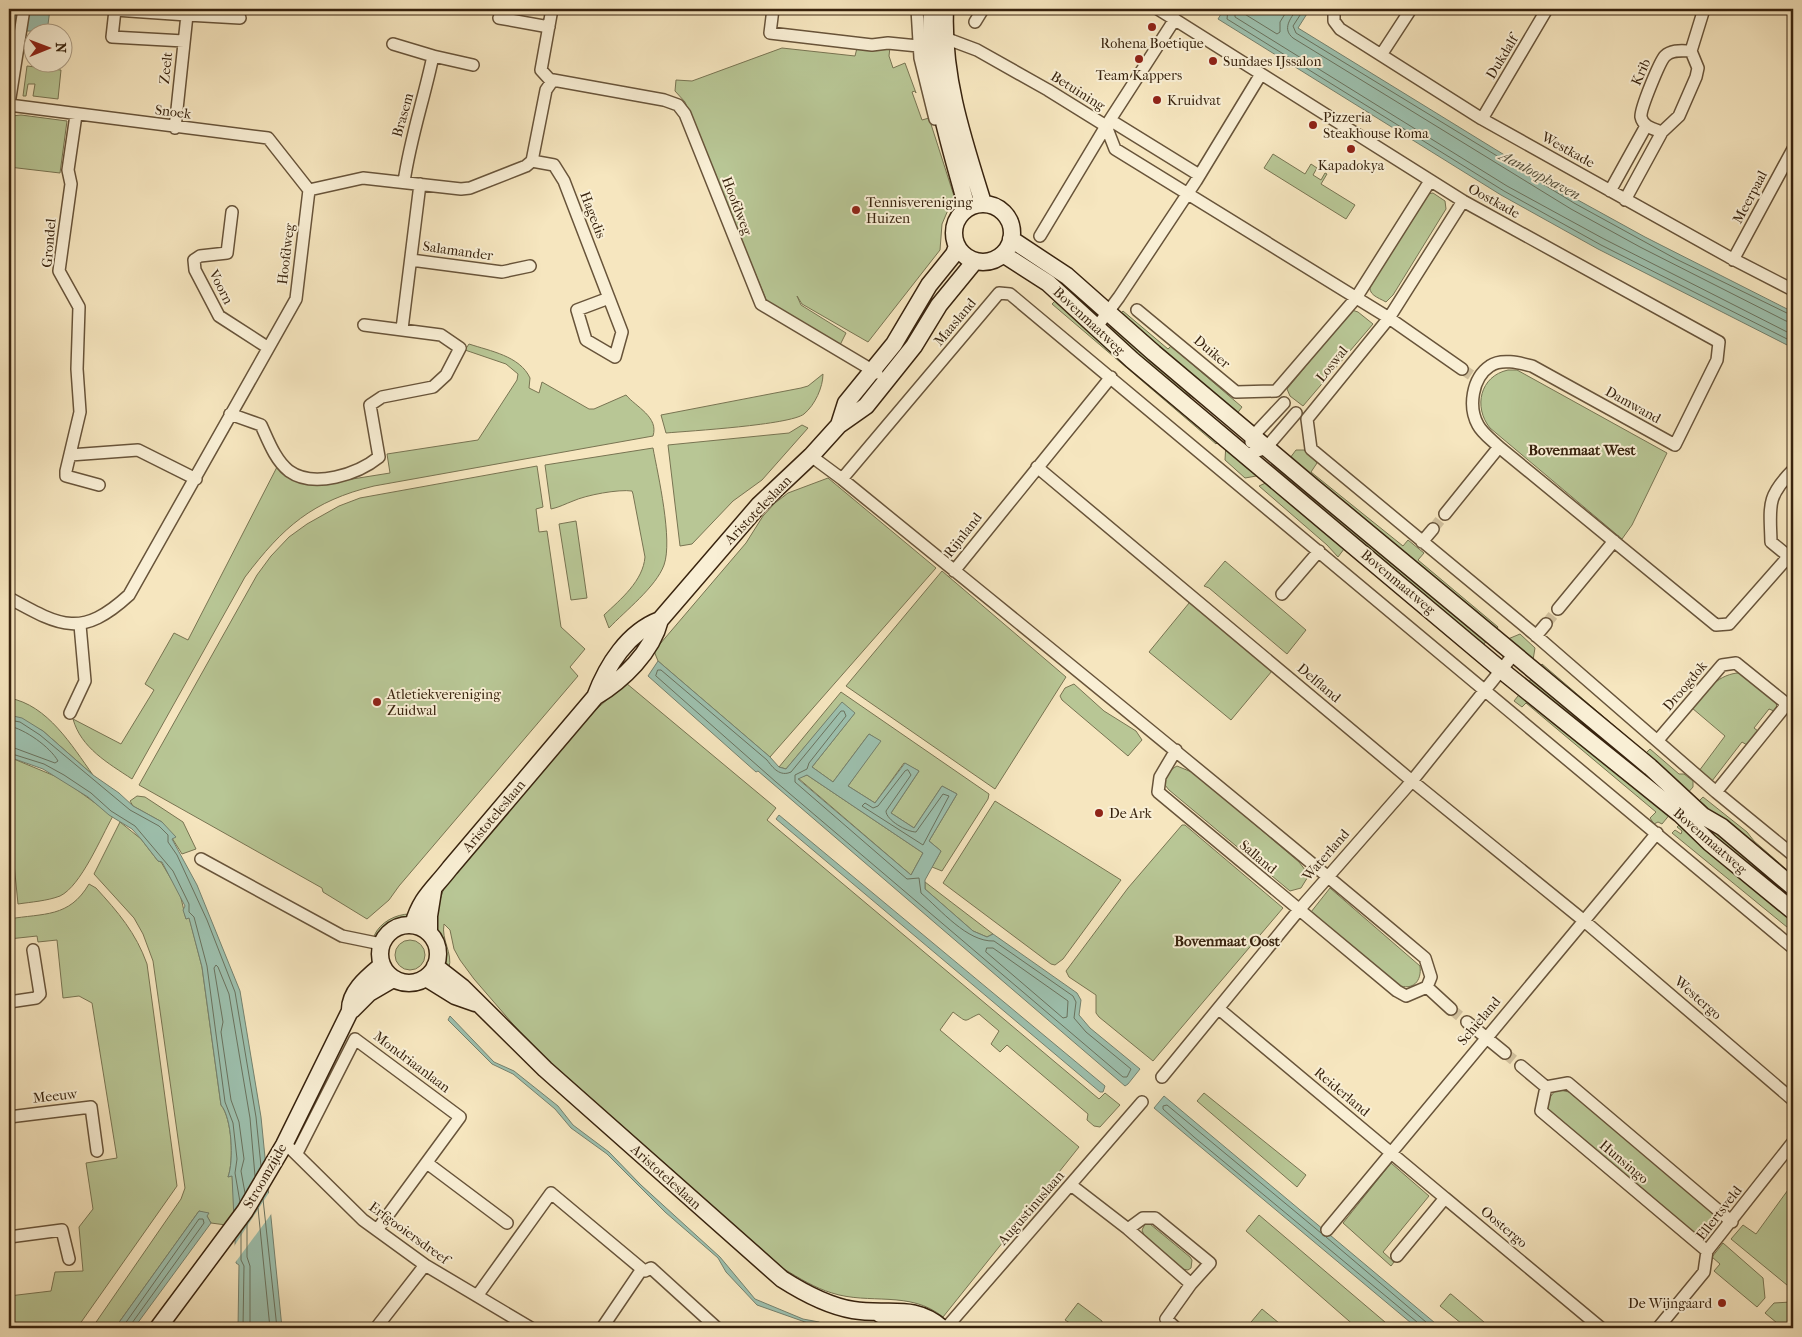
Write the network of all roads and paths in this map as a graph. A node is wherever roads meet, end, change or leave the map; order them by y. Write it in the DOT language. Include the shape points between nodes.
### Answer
graph roads {
  1 [pos="24,9"];
  2 [pos="552,9"];
  3 [pos="773,9"];
  4 [pos="917,9"];
  5 [pos="932,9"];
  6 [pos="945,9"];
  7 [pos="983,9"];
  8 [pos="1334,9"];
  9 [pos="1411,9"];
  10 [pos="1547,9"];
  11 [pos="1704,9"];
  12 [pos="1167,12"];
  13 [pos="187,14"];
  14 [pos="240,18"];
  15 [pos="499,18"];
  16 [pos="975,22"];
  17 [pos="549,27"];
  18 [pos="945,38"];
  19 [pos="184,41"];
  20 [pos="393,44"];
  21 [pos="918,46"];
  22 [pos="1691,51"];
  23 [pos="1381,55"];
  24 [pos="433,56"];
  25 [pos="473,65"];
  26 [pos="1261,74"];
  27 [pos="551,81"];
  28 [pos="9,105"];
  29 [pos="76,115"];
  30 [pos="935,119"];
  31 [pos="1482,119"];
  32 [pos="1108,123"];
  33 [pos="1646,126"];
  34 [pos="175,128"];
  35 [pos="1662,132"];
  36 [pos="1793,149"];
  37 [pos="532,161"];
  38 [pos="1199,175"];
  39 [pos="1430,181"];
  40 [pos="404,182"];
  41 [pos="420,184"];
  42 [pos="309,190"];
  43 [pos="1610,191"];
  44 [pos="1187,193"];
  45 [pos="1625,200"];
  46 [pos="1463,201"];
  47 [pos="983,203"];
  48 [pos="967,208"];
  49 [pos="232,212"];
  50 [pos="1040,236"];
  51 [pos="957,246"];
  52 [pos="1007,246"];
  53 [pos="411,260"];
  54 [pos="1733,260"];
  55 [pos="975,261"];
  56 [pos="530,266"];
  57 [pos="1793,290"];
  58 [pos="609,298"];
  59 [pos="1356,298"];
  60 [pos="1138,310"];
  61 [pos="1108,314"];
  62 [pos="1389,318"];
  63 [pos="364,325"];
  64 [pos="1096,328"];
  65 [pos="402,329"];
  66 [pos="1719,342"];
  67 [pos="267,347"];
  68 [pos="880,375"];
  69 [pos="1470,375"];
  70 [pos="1111,377"];
  71 [pos="1276,391"];
  72 [pos="1284,403"];
  73 [pos="1296,413"];
  74 [pos="230,414"];
  75 [pos="1307,419"];
  76 [pos="1253,436"];
  77 [pos="1499,447"];
  78 [pos="1266,448"];
  79 [pos="70,455"];
  80 [pos="1246,455"];
  81 [pos="811,456"];
  82 [pos="1037,467"];
  83 [pos="1793,470"];
  84 [pos="196,479"];
  85 [pos="842,479"];
  86 [pos="99,485"];
  87 [pos="1444,514"];
  88 [pos="1432,529"];
  89 [pos="1614,540"];
  90 [pos="1422,542"];
  91 [pos="1319,551"];
  92 [pos="1791,559"];
  93 [pos="954,571"];
  94 [pos="1282,594"];
  95 [pos="9,598"];
  96 [pos="1558,609"];
  97 [pos="1546,624"];
  98 [pos="80,625"];
  99 [pos="1536,636"];
  100 [pos="1514,654"];
  101 [pos="1501,670"];
  102 [pos="1484,690"];
  103 [pos="1790,706"];
  104 [pos="70,713"];
  105 [pos="1658,740"];
  106 [pos="1176,750"];
  107 [pos="1412,781"];
  108 [pos="1716,792"];
  109 [pos="1657,833"];
  110 [pos="1793,855"];
  111 [pos="201,858"];
  112 [pos="1327,876"];
  113 [pos="1793,888"];
  114 [pos="433,891"];
  115 [pos="1298,911"];
  116 [pos="1793,911"];
  117 [pos="1583,920"];
  118 [pos="414,925"];
  119 [pos="429,933"];
  120 [pos="381,944"];
  121 [pos="1793,948"];
  122 [pos="33,950"];
  123 [pos="382,964"];
  124 [pos="431,972"];
  125 [pos="393,979"];
  126 [pos="1426,987"];
  127 [pos="9,1002"];
  128 [pos="1219,1009"];
  129 [pos="1451,1009"];
  130 [pos="350,1011"];
  131 [pos="1467,1022"];
  132 [pos="1486,1037"];
  133 [pos="1505,1053"];
  134 [pos="1521,1066"];
  135 [pos="1162,1077"];
  136 [pos="1546,1087"];
  137 [pos="1793,1100"];
  138 [pos="1140,1105"];
  139 [pos="9,1117"];
  140 [pos="1793,1142"];
  141 [pos="290,1149"];
  142 [pos="97,1151"];
  143 [pos="1391,1152"];
  144 [pos="427,1163"];
  145 [pos="1071,1185"];
  146 [pos="1445,1198"];
  147 [pos="1732,1222"];
  148 [pos="507,1223"];
  149 [pos="1128,1229"];
  150 [pos="377,1230"];
  151 [pos="1328,1230"];
  152 [pos="9,1237"];
  153 [pos="1707,1251"];
  154 [pos="1397,1256"];
  155 [pos="69,1259"];
  156 [pos="425,1265"];
  157 [pos="642,1269"];
  158 [pos="1191,1284"];
  159 [pos="477,1296"];
  160 [pos="878,1313"];
  161 [pos="527,1327"];
  162 [pos="158,1328"];
  163 [pos="376,1328"];
  164 [pos="602,1328"];
  165 [pos="716,1328"];
  166 [pos="914,1328"];
  167 [pos="942,1328"];
  168 [pos="946,1328"];
  169 [pos="1176,1328"];
  170 [pos="1601,1328"];
  171 [pos="1658,1328"];
  1 -- 28 [label="street"];
  2 -- 17 [label="street"];
  3 -- 21 [label="street" via="770,33 872,45"];
  4 -- 21 [label="street"];
  5 -- 48 [label="street" via="932,48 940,101"];
  6 -- 18 [label="street"];
  7 -- 16 [label="street"];
  8 -- 23 [label="street, Westkade" via="1334,21 1340,29"];
  9 -- 23 [label="street"];
  10 -- 31 [label="street, Dukdalf"];
  11 -- 22 [label="street"];
  12 -- 26 [label="street, Oostkade"];
  12 -- 32 [label="street"];
  13 -- 14 [label="street, Zeelt"];
  13 -- 19 [label="street, Zeelt"];
  13 -- 19 [label="street, Zeelt" via="115,10 112,37"];
  15 -- 17 [label="street"];
  17 -- 27 [label="street" via="541,70"];
  18 -- 32 [label="street, Betuining" via="977,50"];
  18 -- 47 [label="street" via="957,120"];
  19 -- 34 [label="street, Zeelt"];
  20 -- 24 [label="street"];
  21 -- 30 [label="street"];
  22 -- 33 [label="street, Krib" via="1677,50 1665,56 1642,107 1641,117"];
  22 -- 35 [label="street" via="1698,68 1696,78 1679,116"];
  23 -- 31 [label="street, Westkade"];
  24 -- 25 [label="street"];
  24 -- 40 [label="street, Brasem" via="408,152"];
  26 -- 38 [label="street"];
  26 -- 39 [label="street, Oostkade"];
  27 -- 37 [label="street" via="546,90"];
  27 -- 68 [label="street, Hoofdweg" via="678,104 685,114 761,304"];
  28 -- 29 [label="street, Snoek"];
  29 -- 34 [label="street, Snoek"];
  29 -- 79 [label="street, Grondel" via="68,170 71,184 59,271 78,307 80,412"];
  31 -- 43 [label="street, Westkade"];
  32 -- 38 [label="street"];
  32 -- 44 [label="street, Betuining" via="1115,149"];
  32 -- 50 [label="street"];
  33 -- 35 [label="street"];
  33 -- 43 [label="street"];
  34 -- 42 [label="street, Snoek" via="268,138"];
  35 -- 45 [label="street"];
  36 -- 54 [label="street, Meerpaal"];
  37 -- 41 [label="street" via="470,188"];
  37 -- 58 [label="street, Hagedis" via="554,166 564,181"];
  38 -- 44 [label="street"];
  39 -- 46 [label="street, Oostkade"];
  39 -- 59 [label="street, Loswal"];
  40 -- 41 [label="street"];
  40 -- 42 [label="street" via="363,178"];
  41 -- 53 [label="street, Salamander"];
  42 -- 67 [label="street, Hoofdweg" via="296,299"];
  43 -- 45 [label="street, Westkade"];
  44 -- 59 [label="street, Betuining"];
  44 -- 61 [label="street"];
  45 -- 54 [label="street, Westkade"];
  46 -- 62 [label="street, Loswal"];
  46 -- 66 [label="street, Oostkade"];
  47 -- 48 [label="street"];
  47 -- 52 [label="street" via="1004,212 1011,225"];
  48 -- 51 [label="street" via="954,225"];
  49 -- 67 [label="street, Voorn" via="227,253 200,256 194,260 195,270 219,316"];
  51 -- 55 [label="street"];
  51 -- 68 [label="street, Aristoteleslaan" via="929,285 894,344"];
  52 -- 55 [label="street" via="992,260"];
  52 -- 61 [label="street, Bovenmaatweg" via="1067,276"];
  52 -- 64 [label="street, Bovenmaatweg"];
  53 -- 56 [label="street, Salamander" via="502,272"];
  53 -- 65 [label="street, Salamander"];
  54 -- 57 [label="street, Westkade"];
  55 -- 68 [label="street, Aristoteleslaan" via="939,305 914,346"];
  58 -- 58 [label="street, Hagedis" via="622,332 615,357 586,340 577,310"];
  59 -- 62 [label="street"];
  59 -- 71 [label="street, Loswal"];
  60 -- 71 [label="street, Duiker" via="1236,392"];
  61 -- 64 [label="street"];
  61 -- 76 [label="street, Bovenmaatweg"];
  62 -- 69 [label="street"];
  62 -- 75 [label="street, Loswal"];
  63 -- 65 [label="street"];
  64 -- 80 [label="street, Bovenmaatweg"];
  65 -- 74 [label="street" via="441,335 460,348 446,375 433,387 382,397 370,405 379,457 371,464 341,476 316,480 290,471 274,453 261,425"];
  66 -- 69 [label="street, Damwand" via="1717,360 1674,445 1532,366 1513,362 1491,365"];
  67 -- 74 [label="street, Hoofdweg"];
  68 -- 81 [label="street, Aristoteleslaan" via="866,406 840,425"];
  69 -- 77 [label="street" via="1472,409 1478,426"];
  70 -- 82 [label="street, Rijnland"];
  70 -- 85 [label="street, Maasland" via="1010,294 999,292"];
  70 -- 91 [label="street, Bovenmaatweg"];
  71 -- 72 [label="street"];
  72 -- 73 [label="street"];
  72 -- 76 [label="street"];
  73 -- 75 [label="street"];
  73 -- 78 [label="street"];
  74 -- 84 [label="street, Hoofdweg"];
  75 -- 90 [label="street" via="1310,449"];
  76 -- 78 [label="street, Bovenmaatweg"];
  76 -- 80 [label="street"];
  77 -- 87 [label="street"];
  77 -- 89 [label="street"];
  78 -- 80 [label="street"];
  78 -- 100 [label="street, Bovenmaatweg"];
  79 -- 84 [label="street" via="138,450"];
  79 -- 86 [label="street, Grondel" via="66,476"];
  80 -- 101 [label="street, Bovenmaatweg"];
  81 -- 85 [label="street, Rijnland"];
  81 -- 114 [label="street, Aristoteleslaan" via="759,505 660,620 644,626 613,660 595,697"];
  82 -- 93 [label="street, Rijnland"];
  82 -- 107 [label="street, Delfland"];
  83 -- 92 [label="street" via="1777,487 1770,508 1771,542"];
  84 -- 98 [label="street, Hoofdweg" via="129,595 113,610"];
  85 -- 93 [label="street, Rijnland"];
  88 -- 90 [label="street"];
  89 -- 92 [label="street" via="1716,625 1729,624"];
  89 -- 96 [label="street"];
  90 -- 99 [label="street"];
  91 -- 94 [label="street"];
  91 -- 102 [label="street, Bovenmaatweg"];
  93 -- 106 [label="street"];
  95 -- 98 [label="street" via="49,620"];
  97 -- 99 [label="street"];
  98 -- 104 [label="street" via="85,681"];
  99 -- 105 [label="street"];
  100 -- 101 [label="street, Waterland"];
  100 -- 113 [label="street, Bovenmaatweg" via="1650,767 1703,816 1722,827"];
  101 -- 102 [label="street, Waterland"];
  101 -- 116 [label="street, Bovenmaatweg" via="1680,814"];
  102 -- 107 [label="street, Waterland"];
  102 -- 109 [label="street, Bovenmaatweg"];
  103 -- 105 [label="street, Droogdok" via="1736,663 1722,665"];
  103 -- 108 [label="street, Droogdok"];
  105 -- 108 [label="street"];
  106 -- 112 [label="street"];
  106 -- 115 [label="street, Salland" via="1160,777 1158,792"];
  107 -- 112 [label="street, Waterland"];
  107 -- 117 [label="street, Delfland"];
  108 -- 110 [label="street"];
  109 -- 117 [label="street, Schieland"];
  109 -- 121 [label="street, Bovenmaatweg"];
  111 -- 120 [label="street" via="342,936"];
  112 -- 115 [label="street, Waterland"];
  112 -- 126 [label="street" via="1425,958 1431,977"];
  114 -- 118 [label="street, Aristoteleslaan" via="425,896"];
  114 -- 119 [label="street, Aristoteleslaan"];
  115 -- 126 [label="street, Salland" via="1397,991 1406,996"];
  115 -- 128 [label="street, Waterland"];
  117 -- 132 [label="street, Schieland"];
  117 -- 137 [label="street, Westergo"];
  118 -- 119 [label="street"];
  118 -- 120 [label="street" via="394,929"];
  119 -- 124 [label="street" via="438,948"];
  120 -- 123 [label="street"];
  122 -- 127 [label="street" via="40,994 36,998"];
  123 -- 125 [label="street"];
  123 -- 130 [label="street, Stroomzijde" via="358,988"];
  124 -- 125 [label="street" via="407,984"];
  124 -- 160 [label="street, Aristoteleslaan" via="462,987 545,1069 782,1279 818,1300 852,1310"];
  125 -- 130 [label="street, Stroomzijde" via="369,993"];
  126 -- 129 [label="street"];
  128 -- 135 [label="street, Waterland"];
  128 -- 143 [label="street, Reiderland"];
  130 -- 141 [label="street, Stroomzijde"];
  131 -- 132 [label="street"];
  132 -- 133 [label="street"];
  132 -- 143 [label="street, Schieland"];
  134 -- 136 [label="street"];
  136 -- 147 [label="street, Hunsingo" via="1568,1083"];
  136 -- 153 [label="street, Hunsingo" via="1540,1111"];
  138 -- 145 [label="street, Augustinuslaan"];
  139 -- 142 [label="street, Meeuw" via="91,1107"];
  140 -- 147 [label="street, Ellertsveld"];
  141 -- 144 [label="street, Mondriaanlaan" via="355,1039 460,1117"];
  141 -- 150 [label="street, Erfgooiersdreef"];
  141 -- 162 [label="street, Stroomzijde" via="271,1167 246,1211"];
  143 -- 146 [label="street, Reiderland"];
  143 -- 151 [label="street, Schieland"];
  144 -- 148 [label="street"];
  144 -- 150 [label="street, Mondriaanlaan"];
  145 -- 149 [label="street"];
  145 -- 168 [label="street, Augustinuslaan"];
  146 -- 154 [label="street"];
  146 -- 170 [label="street, Oostergo"];
  147 -- 153 [label="street, Ellertsveld"];
  149 -- 158 [label="street"];
  149 -- 158 [label="street" via="1143,1218 1155,1218 1210,1263"];
  150 -- 156 [label="street, Erfgooiersdreef"];
  152 -- 155 [label="street" via="62,1230"];
  153 -- 171 [label="street, Ellertsveld" via="1704,1272"];
  156 -- 159 [label="street, Erfgooiersdreef"];
  156 -- 163 [label="street"];
  157 -- 159 [label="street" via="551,1193"];
  157 -- 164 [label="street"];
  157 -- 165 [label="street" via="651,1268"];
  158 -- 169 [label="street" via="1166,1320"];
  159 -- 161 [label="street, Erfgooiersdreef"];
  160 -- 166 [label="street, Aristoteleslaan"];
  160 -- 167 [label="street, Aristoteleslaan" via="914,1312"];
}
